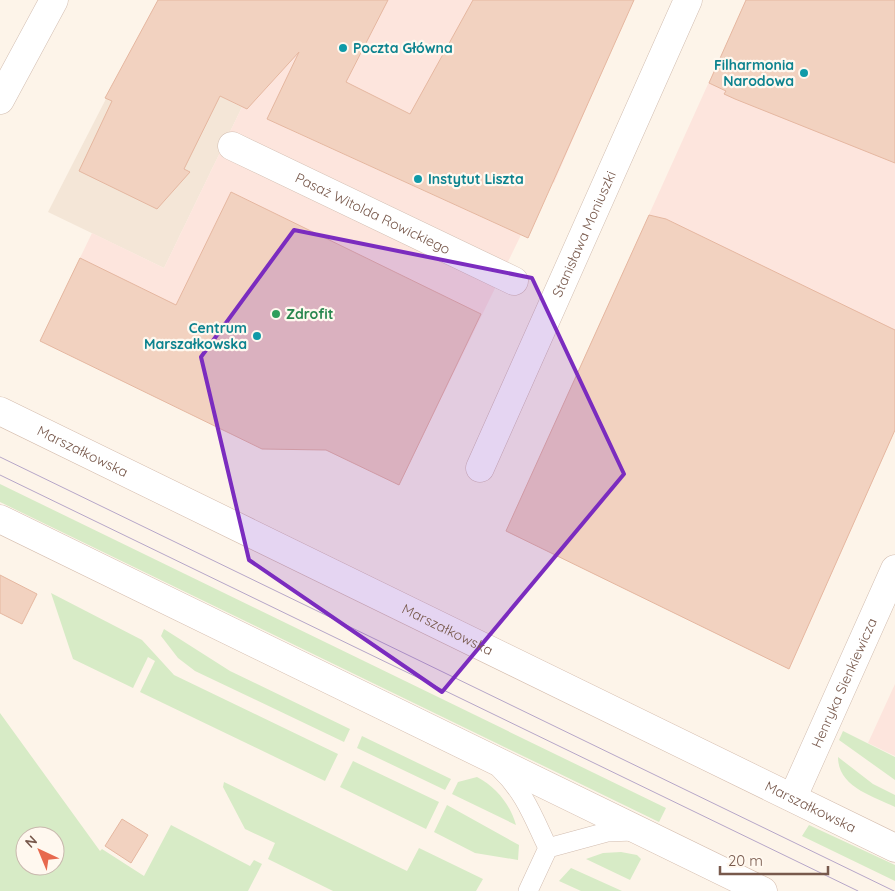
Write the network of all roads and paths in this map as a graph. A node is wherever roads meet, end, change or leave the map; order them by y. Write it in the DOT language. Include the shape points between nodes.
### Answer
graph roads {
  1 [pos="54,0"];
  2 [pos="688,0"];
  3 [pos="0,100"];
  4 [pos="232,146"];
  5 [pos="514,281"];
  6 [pos="0,411"];
  7 [pos="480,468"];
  8 [pos="0,519"];
  9 [pos="895,569"];
  10 [pos="486,756"];
  11 [pos="793,797"];
  12 [pos="640,832"];
  13 [pos="548,848"];
  14 [pos="895,848"];
  15 [pos="528,891"];
  16 [pos="763,891"];
  1 -- 3 [label="main road"];
  2 -- 7 [label="main road, Stanisława Moniuszki"];
  4 -- 5 [label="main road, Pasaż Witolda Rowickiego"];
  6 -- 11 [label="main road, Marszałkowska"];
  8 -- 10 [label="main road"];
  9 -- 11 [label="main road, Henryka Sienkiewicza"];
  10 -- 12 [label="main road"];
  10 -- 13 [label="lane" via="516,785 527,801"];
  11 -- 14 [label="main road, Marszałkowska"];
  12 -- 13 [label="lane" via="607,832"];
  12 -- 16 [label="main road"];
  13 -- 15 [label="lane"];
}
